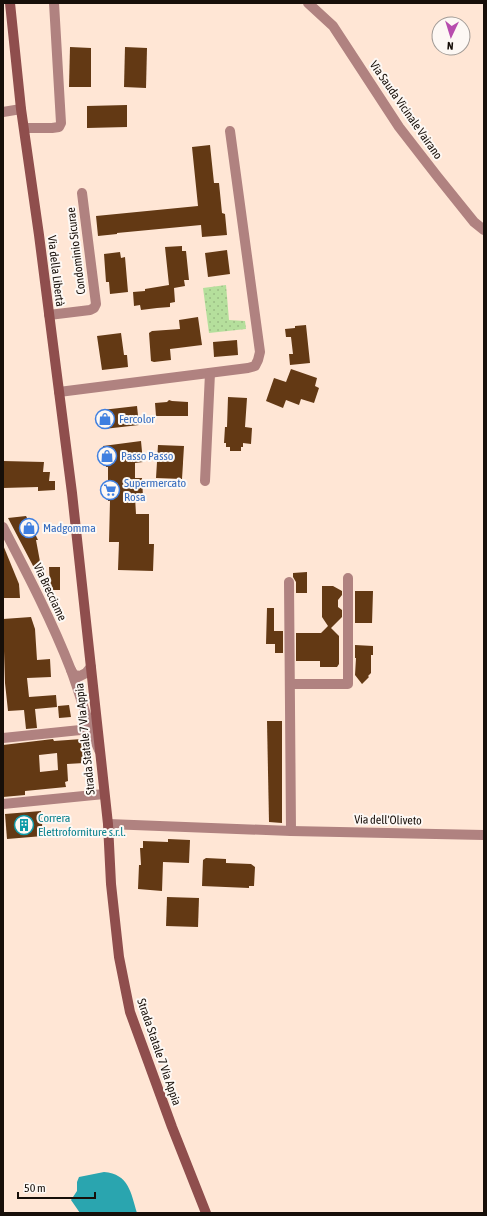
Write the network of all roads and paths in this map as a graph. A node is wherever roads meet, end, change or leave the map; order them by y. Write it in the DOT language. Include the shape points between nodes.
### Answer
graph roads {
  1 [pos="10,3"];
  2 [pos="54,3"];
  3 [pos="308,3"];
  4 [pos="21,109"];
  5 [pos="3,112"];
  6 [pos="24,128"];
  7 [pos="230,131"];
  8 [pos="82,193"];
  9 [pos="484,230"];
  10 [pos="49,315"];
  11 [pos="210,373"];
  12 [pos="59,392"];
  13 [pos="205,481"];
  14 [pos="3,526"];
  15 [pos="348,578"];
  16 [pos="289,582"];
  17 [pos="91,667"];
  18 [pos="71,670"];
  19 [pos="290,684"];
  20 [pos="90,729"];
  21 [pos="3,738"];
  22 [pos="99,750"];
  23 [pos="104,794"];
  24 [pos="3,804"];
  25 [pos="108,824"];
  26 [pos="291,831"];
  27 [pos="484,835"];
  28 [pos="206,1213"];
  1 -- 4 [label="main road, Via della Libertà"];
  2 -- 6 [label="street" via="61,123 59,127 52,128"];
  3 -- 9 [label="street, Via Sauda Vicinale Vairano" via="333,26 400,127 474,222"];
  4 -- 5 [label="street"];
  4 -- 6 [label="main road, Via della Libertà"];
  6 -- 10 [label="main road, Via della Libertà"];
  7 -- 11 [label="street" via="260,352 255,366"];
  8 -- 10 [label="street, Condominio Sicurae" via="96,304 90,310"];
  10 -- 12 [label="main road, Via della Libertà"];
  11 -- 12 [label="street"];
  11 -- 13 [label="street"];
  12 -- 17 [label="main road, Strada Statale 7 Via Appia"];
  14 -- 18 [label="street, Via Brecciame" via="36,590"];
  15 -- 19 [label="street" via="348,684"];
  16 -- 19 [label="street"];
  17 -- 18 [label="street" via="80,676 74,675"];
  17 -- 22 [label="main road, Strada Statale 7 Via Appia"];
  18 -- 20 [label="street, Via Brecciame"];
  19 -- 26 [label="street"];
  20 -- 21 [label="street"];
  20 -- 22 [label="street, Via Brecciame"];
  22 -- 23 [label="main road, Strada Statale 7 Via Appia"];
  23 -- 24 [label="street"];
  23 -- 25 [label="main road, Strada Statale 7 Via Appia"];
  25 -- 26 [label="street, Via dell'Oliveto"];
  25 -- 28 [label="main road, Strada Statale 7 Via Appia" via="119,956 130,1012"];
  26 -- 27 [label="street, Via dell'Oliveto"];
}
